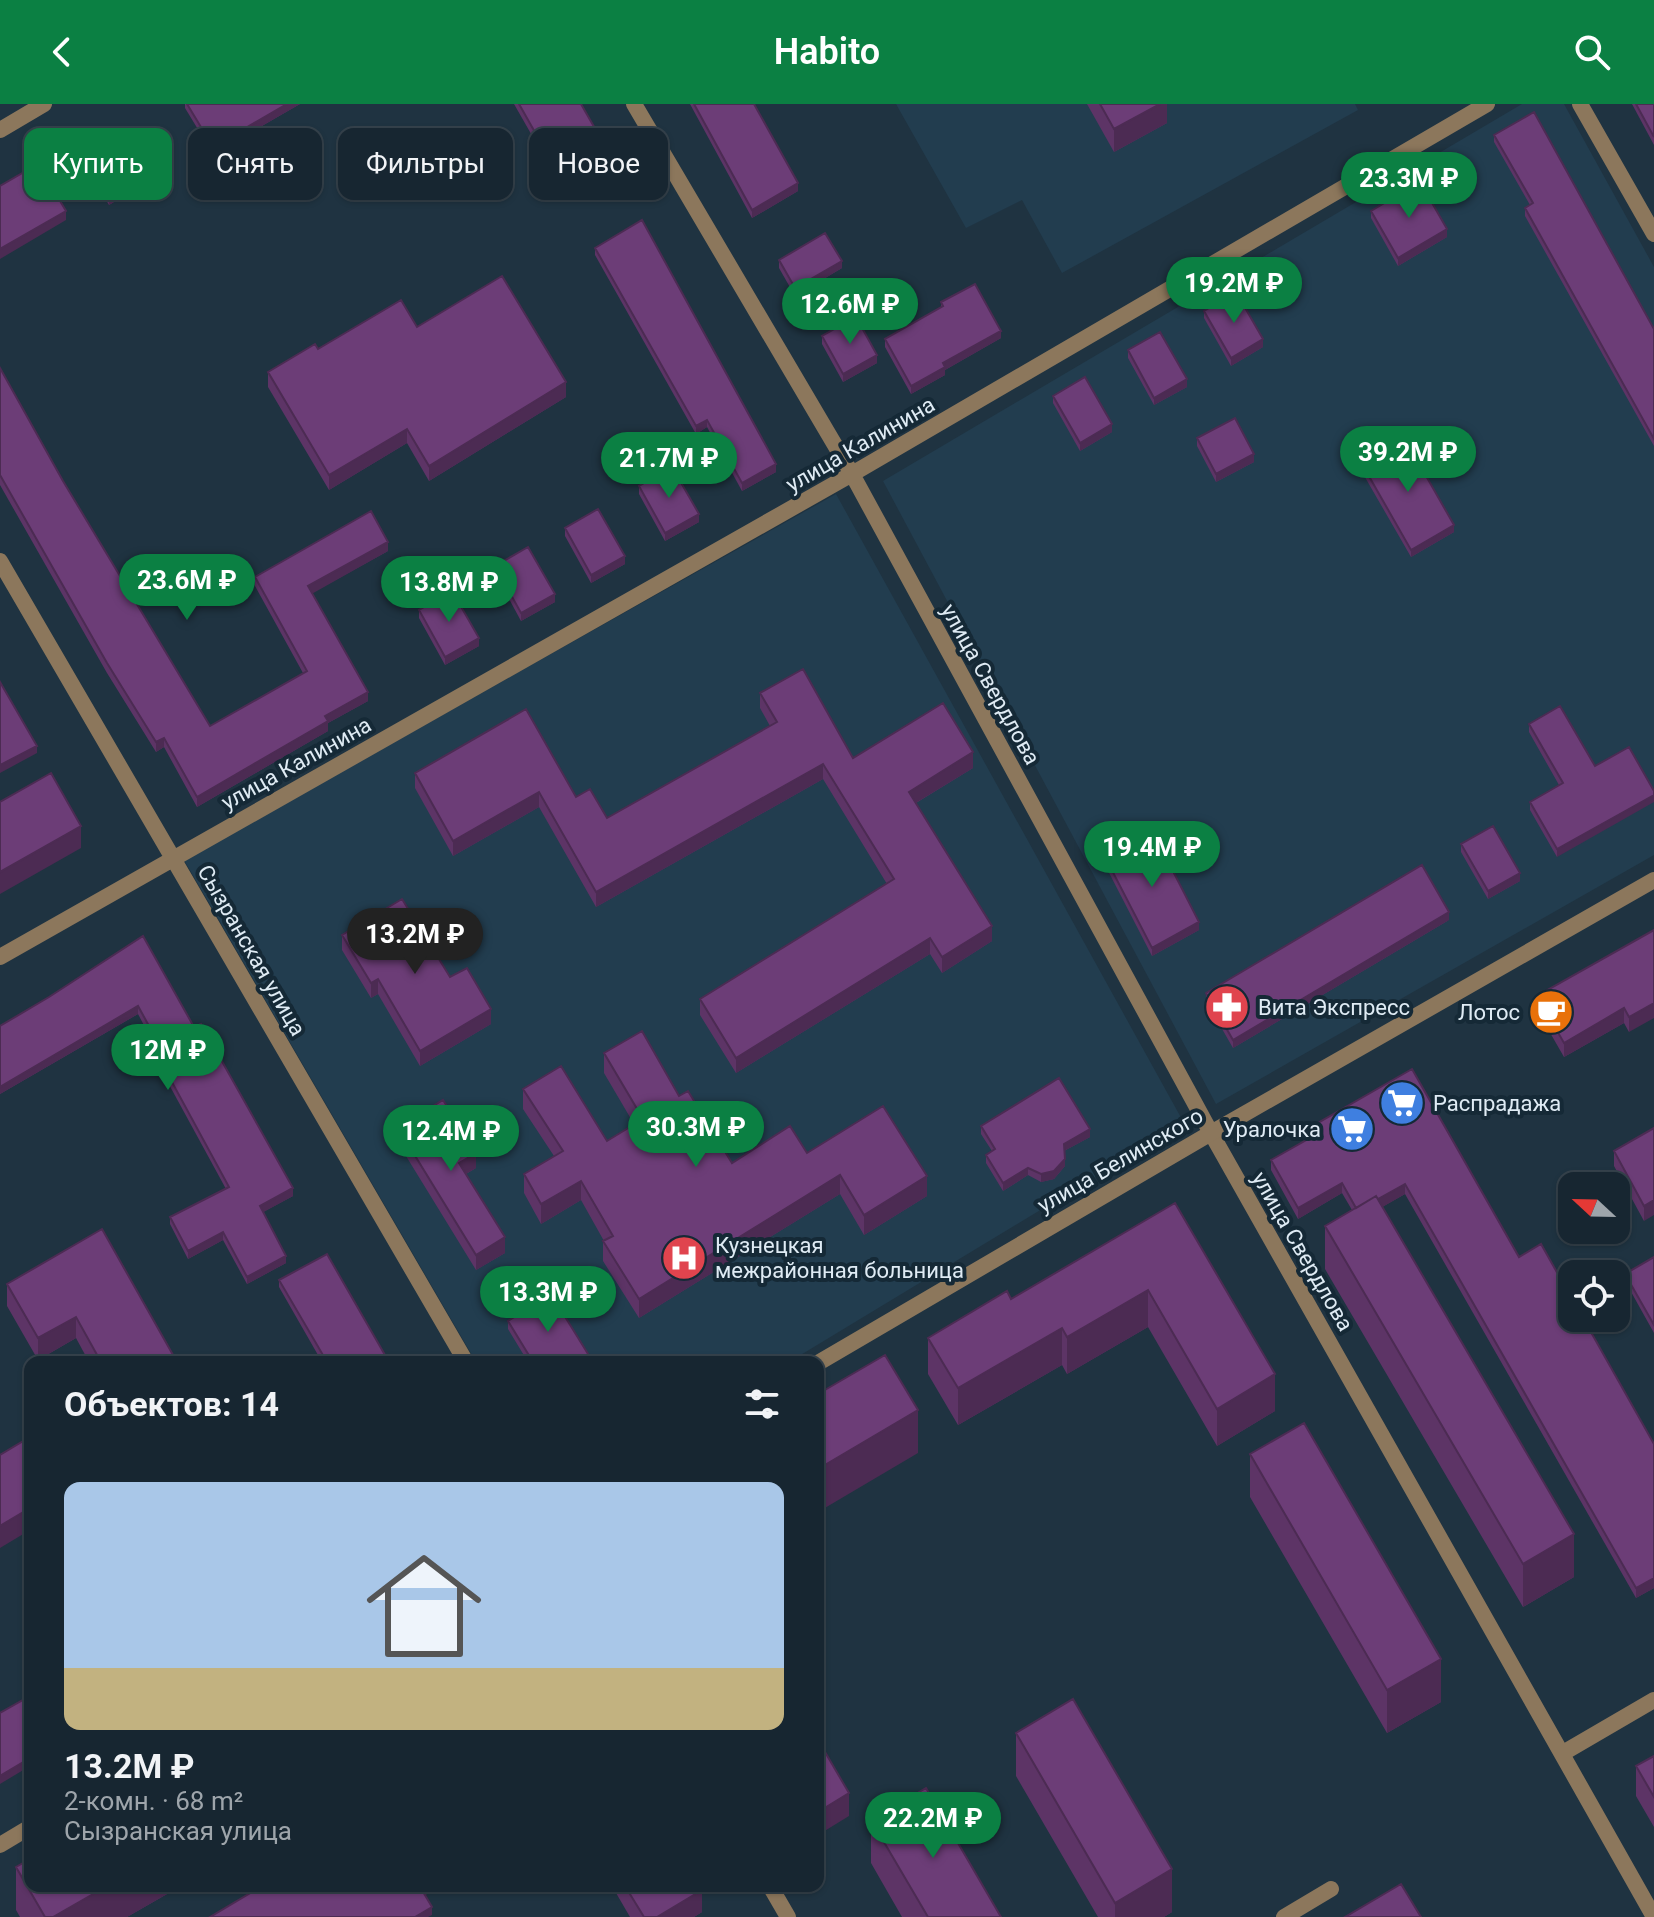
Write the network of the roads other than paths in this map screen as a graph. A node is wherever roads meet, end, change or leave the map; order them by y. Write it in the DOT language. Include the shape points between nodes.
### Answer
graph roads {
  1 [pos="44,104"];
  2 [pos="634,104"];
  3 [pos="1487,104"];
  4 [pos="1580,104"];
  5 [pos="0,130"];
  6 [pos="1654,234"];
  7 [pos="852,474"];
  8 [pos="0,561"];
  9 [pos="173,858"];
  10 [pos="1654,880"];
  11 [pos="0,957"];
  12 [pos="1211,1133"];
  13 [pos="463,1356"];
  14 [pos="824,1359"];
  15 [pos="1654,1700"];
  16 [pos="1563,1753"];
  17 [pos="24,1831"];
  18 [pos="0,1845"];
  19 [pos="1331,1889"];
  20 [pos="773,1892"];
  21 [pos="788,1917"];
  22 [pos="1284,1917"];
  23 [pos="1654,1917"];
  1 -- 5 [label="street"];
  2 -- 7 [label="street, улица Свердлова"];
  3 -- 7 [label="street, улица Калинина"];
  4 -- 6 [label="street"];
  7 -- 9 [label="street, улица Калинина"];
  7 -- 12 [label="street, улица Свердлова"];
  8 -- 9 [label="street, Сызранская улица"];
  9 -- 11 [label="street, улица Калинина"];
  9 -- 13 [label="street, Сызранская улица"];
  10 -- 12 [label="street, улица Белинского"];
  12 -- 14 [label="street, улица Белинского"];
  12 -- 16 [label="street, улица Свердлова"];
  15 -- 16 [label="street"];
  16 -- 23 [label="street, улица Свердлова"];
  17 -- 18 [label="street"];
  19 -- 22 [label="street"];
  20 -- 21 [label="street"];
}
